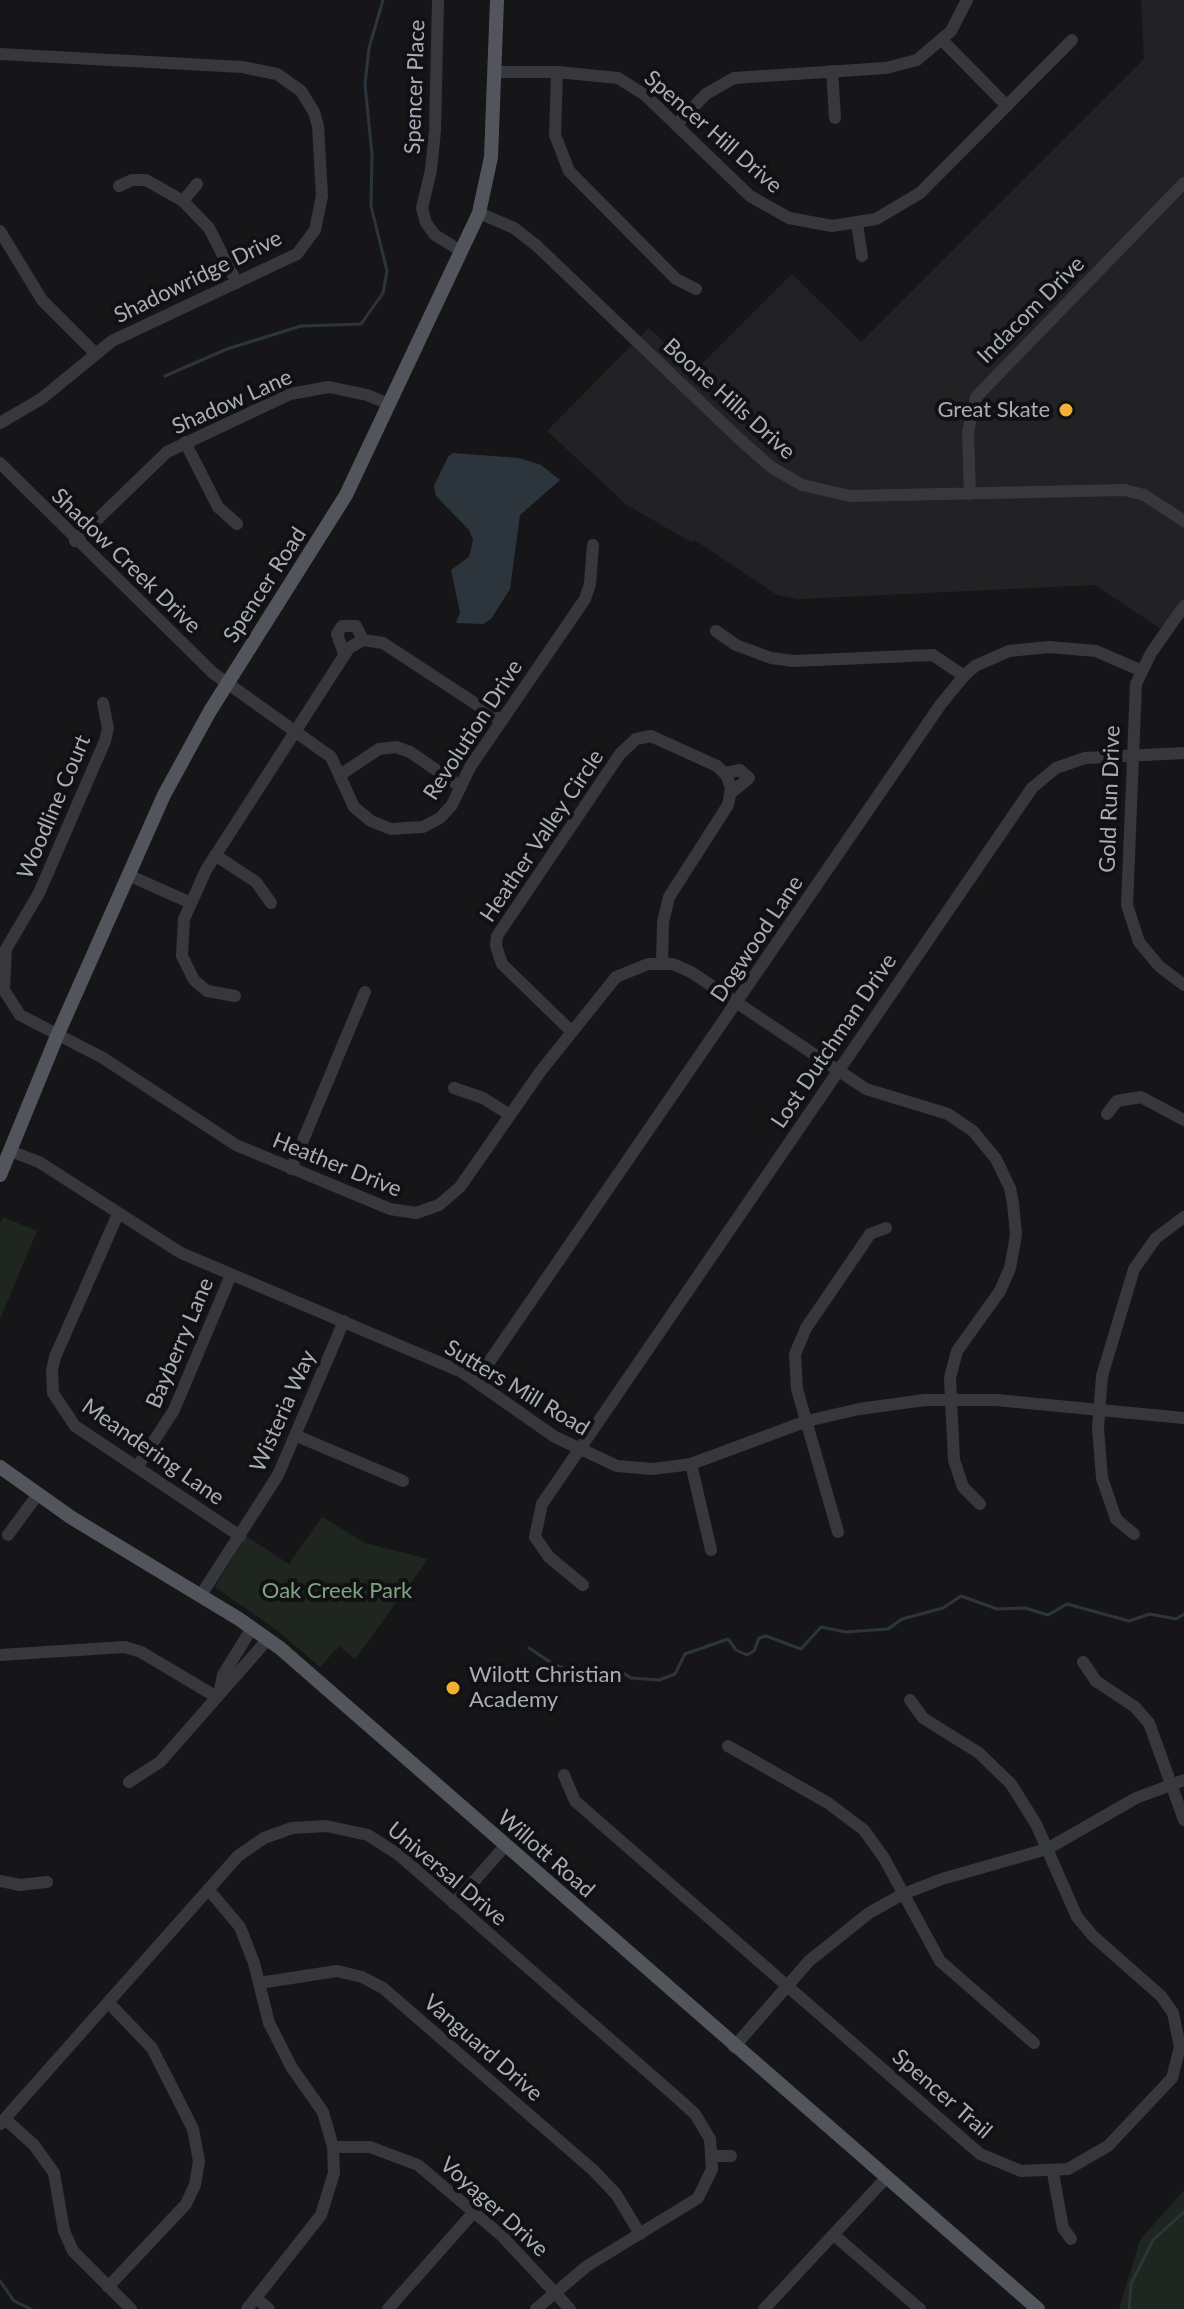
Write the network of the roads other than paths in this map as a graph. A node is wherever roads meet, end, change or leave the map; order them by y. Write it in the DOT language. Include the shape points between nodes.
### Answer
graph roads {
  1 [pos="438,0"];
  2 [pos="497,0"];
  3 [pos="967,0"];
  4 [pos="1072,40"];
  5 [pos="943,41"];
  6 [pos="0,54"];
  7 [pos="832,71"];
  8 [pos="495,72"];
  9 [pos="557,72"];
  10 [pos="1007,106"];
  11 [pos="835,118"];
  12 [pos="676,125"];
  13 [pos="1184,183"];
  14 [pos="197,184"];
  15 [pos="119,186"];
  16 [pos="183,201"];
  17 [pos="479,213"];
  18 [pos="857,224"];
  19 [pos="0,231"];
  20 [pos="461,251"];
  21 [pos="862,256"];
  22 [pos="237,283"];
  23 [pos="696,289"];
  24 [pos="95,353"];
  25 [pos="389,404"];
  26 [pos="0,423"];
  27 [pos="185,442"];
  28 [pos="0,463"];
  29 [pos="970,494"];
  30 [pos="1184,521"];
  31 [pos="237,524"];
  32 [pos="75,541"];
  33 [pos="593,545"];
  34 [pos="1184,606"];
  35 [pos="716,631"];
  36 [pos="363,640"];
  37 [pos="344,654"];
  38 [pos="1142,671"];
  39 [pos="964,676"];
  40 [pos="227,685"];
  41 [pos="103,703"];
  42 [pos="502,721"];
  43 [pos="293,731"];
  44 [pos="1184,753"];
  45 [pos="1131,756"];
  46 [pos="725,773"];
  47 [pos="340,775"];
  48 [pos="461,787"];
  49 [pos="732,792"];
  50 [pos="215,855"];
  51 [pos="128,875"];
  52 [pos="191,903"];
  53 [pos="271,903"];
  54 [pos="662,963"];
  55 [pos="1184,985"];
  56 [pos="365,992"];
  57 [pos="235,996"];
  58 [pos="738,1002"];
  59 [pos="571,1031"];
  60 [pos="57,1036"];
  61 [pos="838,1071"];
  62 [pos="454,1088"];
  63 [pos="1107,1114"];
  64 [pos="510,1115"];
  65 [pos="1184,1120"];
  66 [pos="10,1151"];
  67 [pos="291,1169"];
  68 [pos="0,1175"];
  69 [pos="118,1214"];
  70 [pos="1184,1217"];
  71 [pos="886,1228"];
  72 [pos="231,1275"];
  73 [pos="344,1321"];
  74 [pos="476,1381"];
  75 [pos="949,1398"];
  76 [pos="1098,1407"];
  77 [pos="1184,1418"];
  78 [pos="807,1421"];
  79 [pos="297,1436"];
  80 [pos="579,1450"];
  81 [pos="691,1464"];
  82 [pos="0,1467"];
  83 [pos="137,1467"];
  84 [pos="403,1481"];
  85 [pos="38,1494"];
  86 [pos="980,1504"];
  87 [pos="838,1532"];
  88 [pos="1134,1534"];
  89 [pos="8,1535"];
  90 [pos="240,1536"];
  91 [pos="711,1550"];
  92 [pos="583,1585"];
  93 [pos="201,1595"];
  94 [pos="252,1628"];
  95 [pos="268,1639"];
  96 [pos="0,1655"];
  97 [pos="1083,1662"];
  98 [pos="218,1692"];
  99 [pos="910,1700"];
  100 [pos="728,1746"];
  101 [pos="564,1775"];
  102 [pos="129,1782"];
  103 [pos="1178,1782"];
  104 [pos="1184,1820"];
  105 [pos="504,1847"];
  106 [pos="1047,1849"];
  107 [pos="0,1881"];
  108 [pos="47,1882"];
  109 [pos="208,1889"];
  110 [pos="903,1894"];
  111 [pos="454,1904"];
  112 [pos="259,1983"];
  113 [pos="787,1986"];
  114 [pos="108,2002"];
  115 [pos="1034,2043"];
  116 [pos="734,2047"];
  117 [pos="2,2121"];
  118 [pos="333,2147"];
  119 [pos="714,2156"];
  120 [pos="731,2156"];
  121 [pos="1053,2173"];
  122 [pos="886,2178"];
  123 [pos="474,2212"];
  124 [pos="640,2234"];
  125 [pos="834,2235"];
  126 [pos="1071,2239"];
  127 [pos="108,2287"];
  128 [pos="554,2291"];
  129 [pos="256,2298"];
  130 [pos="917,2308"];
  131 [pos="131,2309"];
  132 [pos="247,2309"];
  133 [pos="269,2309"];
  134 [pos="388,2309"];
  135 [pos="536,2309"];
  136 [pos="570,2309"];
  137 [pos="764,2309"];
  138 [pos="1038,2309"];
  1 -- 20 [label="street, Spencer Place" via="435,131 422,208 435,235"];
  2 -- 8 [label="main road, Spencer Road"];
  3 -- 5 [label="street"];
  4 -- 10 [label="street, Spencer Hill Drive"];
  5 -- 7 [label="street" via="903,65"];
  5 -- 10 [label="street"];
  6 -- 22 [label="street, Shadowridge Drive" via="263,70 301,91 318,126 320,215 297,254"];
  7 -- 11 [label="street"];
  7 -- 12 [label="street" via="734,78 706,94"];
  8 -- 9 [label="street, Spencer Hill Drive"];
  8 -- 17 [label="main road, Spencer Road" via="491,157"];
  9 -- 12 [label="street, Spencer Hill Drive" via="618,78"];
  9 -- 23 [label="street" via="555,135 569,171 676,279"];
  10 -- 18 [label="street, Spencer Hill Drive" via="920,193 896,210"];
  12 -- 18 [label="street, Spencer Hill Drive" via="768,208 807,224"];
  13 -- 29 [label="street, Indacom Drive" via="976,397 968,432"];
  14 -- 16 [label="street"];
  15 -- 16 [label="street" via="146,180"];
  16 -- 22 [label="street" via="209,228"];
  17 -- 20 [label="main road, Spencer Road"];
  17 -- 29 [label="street, Boone Hills Drive" via="514,228 537,246 781,473 814,489 850,496"];
  18 -- 21 [label="street"];
  19 -- 24 [label="street" via="42,300"];
  20 -- 25 [label="main road, Spencer Road"];
  22 -- 24 [label="street, Shadowridge Drive"];
  24 -- 26 [label="street, Shadowridge Drive" via="41,399"];
  25 -- 27 [label="street, Shadow Lane" via="350,390 309,389"];
  25 -- 40 [label="main road, Spencer Road" via="335,516"];
  27 -- 31 [label="street" via="218,507"];
  27 -- 32 [label="street, Shadow Lane" via="152,464"];
  28 -- 32 [label="street, Shadow Creek Drive"];
  29 -- 30 [label="street, Boone Hills Drive" via="1125,490 1144,495"];
  32 -- 40 [label="street, Shadow Creek Drive"];
  33 -- 42 [label="street, Revolution Drive" via="585,599"];
  34 -- 38 [label="street, Gold Run Drive"];
  35 -- 39 [label="street" via="771,658 933,655"];
  36 -- 37 [label="street"];
  36 -- 37 [label="street" via="356,626 342,626 337,634"];
  36 -- 42 [label="street" via="391,648"];
  37 -- 43 [label="street"];
  38 -- 39 [label="street, Dogwood Lane" via="1096,651 1049,647 1009,651"];
  38 -- 45 [label="street, Gold Run Drive" via="1133,701"];
  39 -- 58 [label="street, Dogwood Lane"];
  40 -- 43 [label="street, Revolution Drive"];
  40 -- 51 [label="main road, Spencer Road" via="179,764"];
  41 -- 60 [label="street, Woodline Court" via="105,741 39,893 3,959 4,990 13,1008"];
  42 -- 48 [label="street, Revolution Drive"];
  43 -- 47 [label="street, Revolution Drive" via="331,757"];
  43 -- 50 [label="street"];
  44 -- 45 [label="street, Lost Dutchman Drive"];
  45 -- 55 [label="street, Gold Run Drive" via="1129,918 1148,955"];
  45 -- 61 [label="street, Lost Dutchman Drive" via="1070,762 1032,788"];
  46 -- 49 [label="street"];
  46 -- 49 [label="street, Heather Valley Circle" via="740,770 749,778"];
  46 -- 59 [label="street, Heather Valley Circle" via="660,738 636,739 620,754 502,927 496,946 502,964"];
  47 -- 48 [label="street" via="379,749 396,747"];
  47 -- 48 [label="street, Revolution Drive" via="354,807 391,829 431,823 447,811"];
  49 -- 54 [label="street, Heather Valley Circle" via="669,897"];
  50 -- 52 [label="street"];
  50 -- 53 [label="street" via="256,882"];
  51 -- 52 [label="street"];
  51 -- 60 [label="main road, Spencer Road"];
  52 -- 57 [label="street" via="180,942 187,968 207,991"];
  54 -- 58 [label="street" via="691,972"];
  54 -- 59 [label="street, Heather Drive" via="636,966 616,977"];
  56 -- 67 [label="street"];
  58 -- 61 [label="street"];
  58 -- 74 [label="street, Dogwood Lane"];
  59 -- 64 [label="street, Heather Drive"];
  60 -- 66 [label="main road, Spencer Road"];
  60 -- 67 [label="street, Heather Drive" via="103,1058 217,1134"];
  61 -- 75 [label="street" via="878,1095 934,1108 961,1123 986,1144 1010,1188 1016,1235 1010,1268 957,1351"];
  61 -- 80 [label="street, Lost Dutchman Drive"];
  62 -- 64 [label="street"];
  63 -- 65 [label="street" via="1117,1101 1141,1097"];
  64 -- 67 [label="street, Heather Drive" via="460,1187 439,1205 416,1213 390,1209"];
  66 -- 68 [label="main road, Spencer Road"];
  66 -- 69 [label="street, Sutters Mill Road" via="39,1162"];
  69 -- 72 [label="street, Sutters Mill Road" via="181,1253"];
  69 -- 83 [label="street, Meandering Lane" via="62,1337 51,1382 59,1406 75,1426"];
  70 -- 76 [label="street" via="1156,1238 1127,1283"];
  71 -- 78 [label="street" via="870,1234 800,1339 795,1376"];
  72 -- 73 [label="street, Sutters Mill Road"];
  72 -- 83 [label="street, Bayberry Lane" via="174,1410"];
  73 -- 74 [label="street, Sutters Mill Road"];
  73 -- 79 [label="street, Wisteria Way"];
  74 -- 80 [label="street, Sutters Mill Road"];
  75 -- 76 [label="street, Sutters Mill Road"];
  75 -- 78 [label="street, Sutters Mill Road"];
  75 -- 86 [label="street" via="959,1477"];
  76 -- 77 [label="street, Sutters Mill Road"];
  76 -- 88 [label="street" via="1107,1495 1116,1519"];
  78 -- 81 [label="street, Sutters Mill Road"];
  78 -- 87 [label="street"];
  79 -- 84 [label="street"];
  79 -- 90 [label="street, Wisteria Way"];
  80 -- 81 [label="street, Sutters Mill Road" via="629,1468"];
  80 -- 92 [label="street, Lost Dutchman Drive" via="537,1513 530,1538"];
  81 -- 91 [label="street"];
  82 -- 85 [label="main road, Willott Road"];
  83 -- 90 [label="street, Meandering Lane"];
  85 -- 89 [label="street"];
  85 -- 93 [label="main road, Willott Road"];
  90 -- 93 [label="street, Wisteria Way"];
  93 -- 94 [label="main road, Willott Road"];
  94 -- 95 [label="main road, Willott Road"];
  94 -- 98 [label="street"];
  95 -- 98 [label="street"];
  95 -- 105 [label="main road, Willott Road"];
  96 -- 98 [label="street" via="102,1641 136,1649"];
  97 -- 103 [label="street" via="1096,1681 1144,1715"];
  98 -- 102 [label="street" via="160,1762"];
  99 -- 106 [label="street, Spencer Trail" via="923,1718 1000,1771 1027,1806"];
  100 -- 110 [label="street" via="853,1820 874,1842"];
  101 -- 113 [label="street, Spencer Trail" via="575,1801"];
  103 -- 104 [label="street"];
  103 -- 106 [label="street" via="1136,1798"];
  105 -- 111 [label="street"];
  105 -- 116 [label="main road, Willott Road"];
  106 -- 110 [label="street"];
  106 -- 121 [label="street, Spencer Trail" via="1084,1926 1168,2004 1180,2047 1172,2078 1126,2128 1093,2157"];
  107 -- 108 [label="street"];
  109 -- 111 [label="street, Universal Drive" via="238,1856 264,1838 292,1828 326,1826 381,1842"];
  109 -- 112 [label="street" via="240,1927"];
  109 -- 114 [label="street, Universal Drive"];
  110 -- 113 [label="street" via="837,1935"];
  110 -- 115 [label="street" via="940,1961"];
  111 -- 119 [label="street, Universal Drive" via="695,2114"];
  112 -- 118 [label="street" via="275,2038 323,2112"];
  112 -- 124 [label="street, Vanguard Drive" via="337,1971 383,1988 601,2178"];
  113 -- 116 [label="street"];
  113 -- 121 [label="street, Spencer Trail" via="980,2154 1006,2167"];
  114 -- 117 [label="street, Universal Drive"];
  114 -- 127 [label="street" via="152,2048 193,2129 199,2161 186,2204"];
  116 -- 122 [label="main road, Willott Road"];
  117 -- 127 [label="street" via="49,2164 67,2240"];
  118 -- 123 [label="street, Voyager Drive" via="370,2147 405,2157"];
  118 -- 129 [label="street" via="331,2189 321,2215"];
  119 -- 120 [label="street"];
  119 -- 124 [label="street" via="698,2198"];
  121 -- 126 [label="street" via="1063,2228"];
  122 -- 125 [label="street"];
  122 -- 138 [label="main road, Willott Road"];
  123 -- 128 [label="street, Voyager Drive"];
  123 -- 134 [label="street"];
  124 -- 128 [label="street"];
  125 -- 130 [label="street"];
  125 -- 137 [label="street"];
  127 -- 131 [label="street"];
  128 -- 135 [label="street"];
  128 -- 136 [label="street, Voyager Drive"];
  129 -- 132 [label="street"];
  129 -- 133 [label="street"];
}
